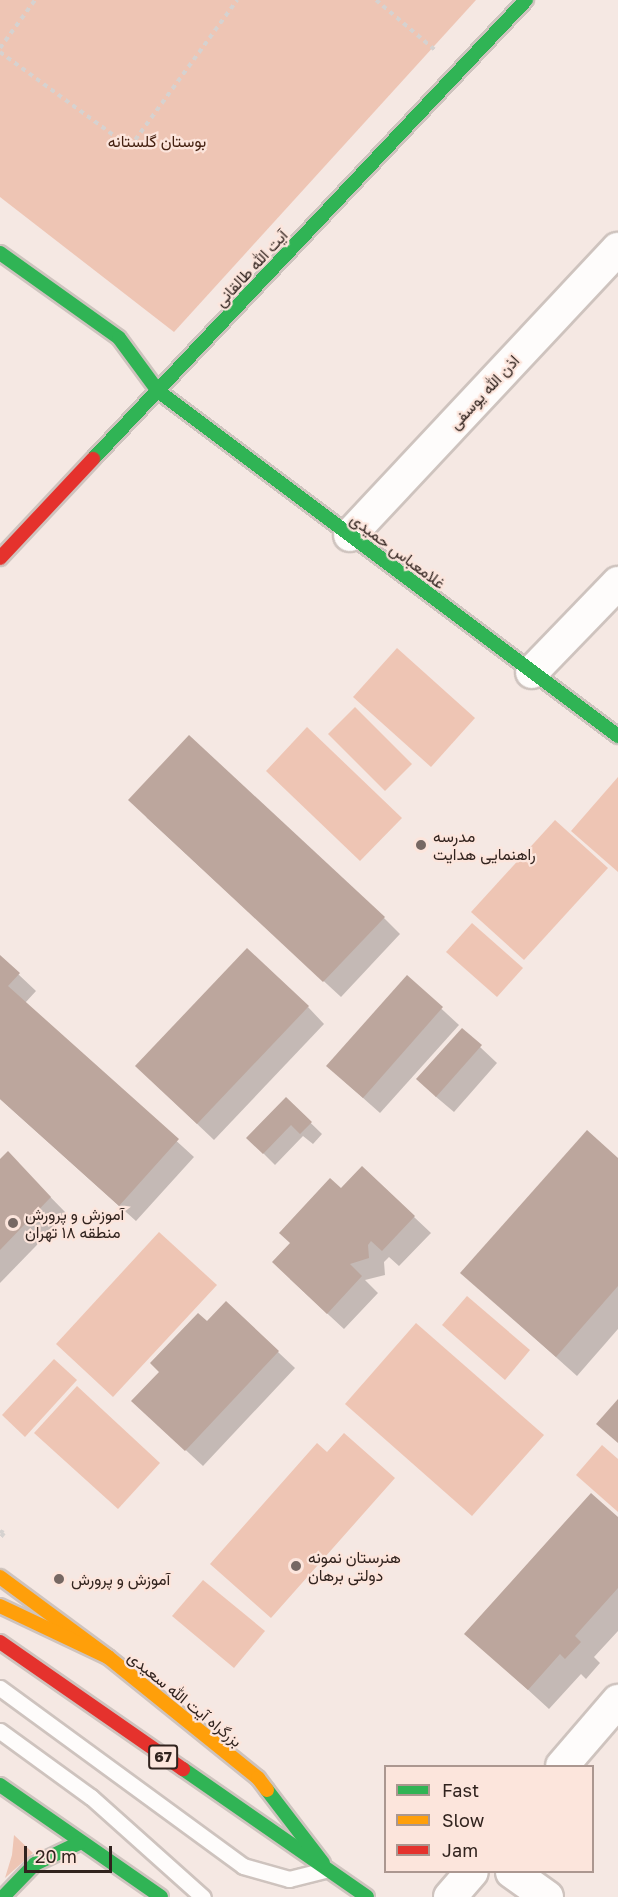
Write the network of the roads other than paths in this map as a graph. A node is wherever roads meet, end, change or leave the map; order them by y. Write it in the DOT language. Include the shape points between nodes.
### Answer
graph roads {
  1 [pos="526,0"];
  2 [pos="618,249"];
  3 [pos="0,253"];
  4 [pos="158,391"];
  5 [pos="350,536"];
  6 [pos="0,558"];
  7 [pos="618,583"];
  8 [pos="532,672"];
  9 [pos="618,736"];
  10 [pos="0,1577"];
  11 [pos="0,1606"];
  12 [pos="0,1642"];
  13 [pos="108,1657"];
  14 [pos="0,1688"];
  15 [pos="618,1701"];
  16 [pos="0,1731"];
  17 [pos="564,1765"];
  18 [pos="0,1785"];
  19 [pos="79,1843"];
  20 [pos="328,1869"];
  21 [pos="471,1873"];
  22 [pos="513,1873"];
  23 [pos="3,1892"];
  24 [pos="160,1897"];
  25 [pos="203,1897"];
  26 [pos="367,1897"];
  27 [pos="450,1897"];
  28 [pos="547,1897"];
  1 -- 4 [label="main road, آیت الله طالقانی"];
  2 -- 5 [label="street, اذن الله یوسفی"];
  3 -- 4 [label="main road, غلامعباس حمیدی" via="119,339"];
  4 -- 5 [label="main road, غلامعباس حمیدی"];
  4 -- 6 [label="main road, آیت الله طالقانی"];
  5 -- 8 [label="main road, غلامعباس حمیدی"];
  7 -- 8 [label="street"];
  8 -- 9 [label="main road, غلامعباس حمیدی"];
  10 -- 13 [label="main road, بزرگراه آیت الله سعیدی"];
  11 -- 13 [label="main road"];
  12 -- 20 [label="main road, بزرگراه آیت الله سعیدی / 67"];
  13 -- 20 [label="main road, بزرگراه آیت الله سعیدی" via="258,1778"];
  14 -- 20 [label="lane" via="243,1866 289,1879"];
  15 -- 17 [label="street"];
  16 -- 25 [label="lane" via="91,1797"];
  18 -- 19 [label="main road"];
  19 -- 23 [label="main road" via="35,1864"];
  19 -- 24 [label="main road"];
  20 -- 26 [label="main road, بزرگراه آیت الله سعیدی / 67"];
  21 -- 27 [label="street"];
  22 -- 28 [label="street"];
}
